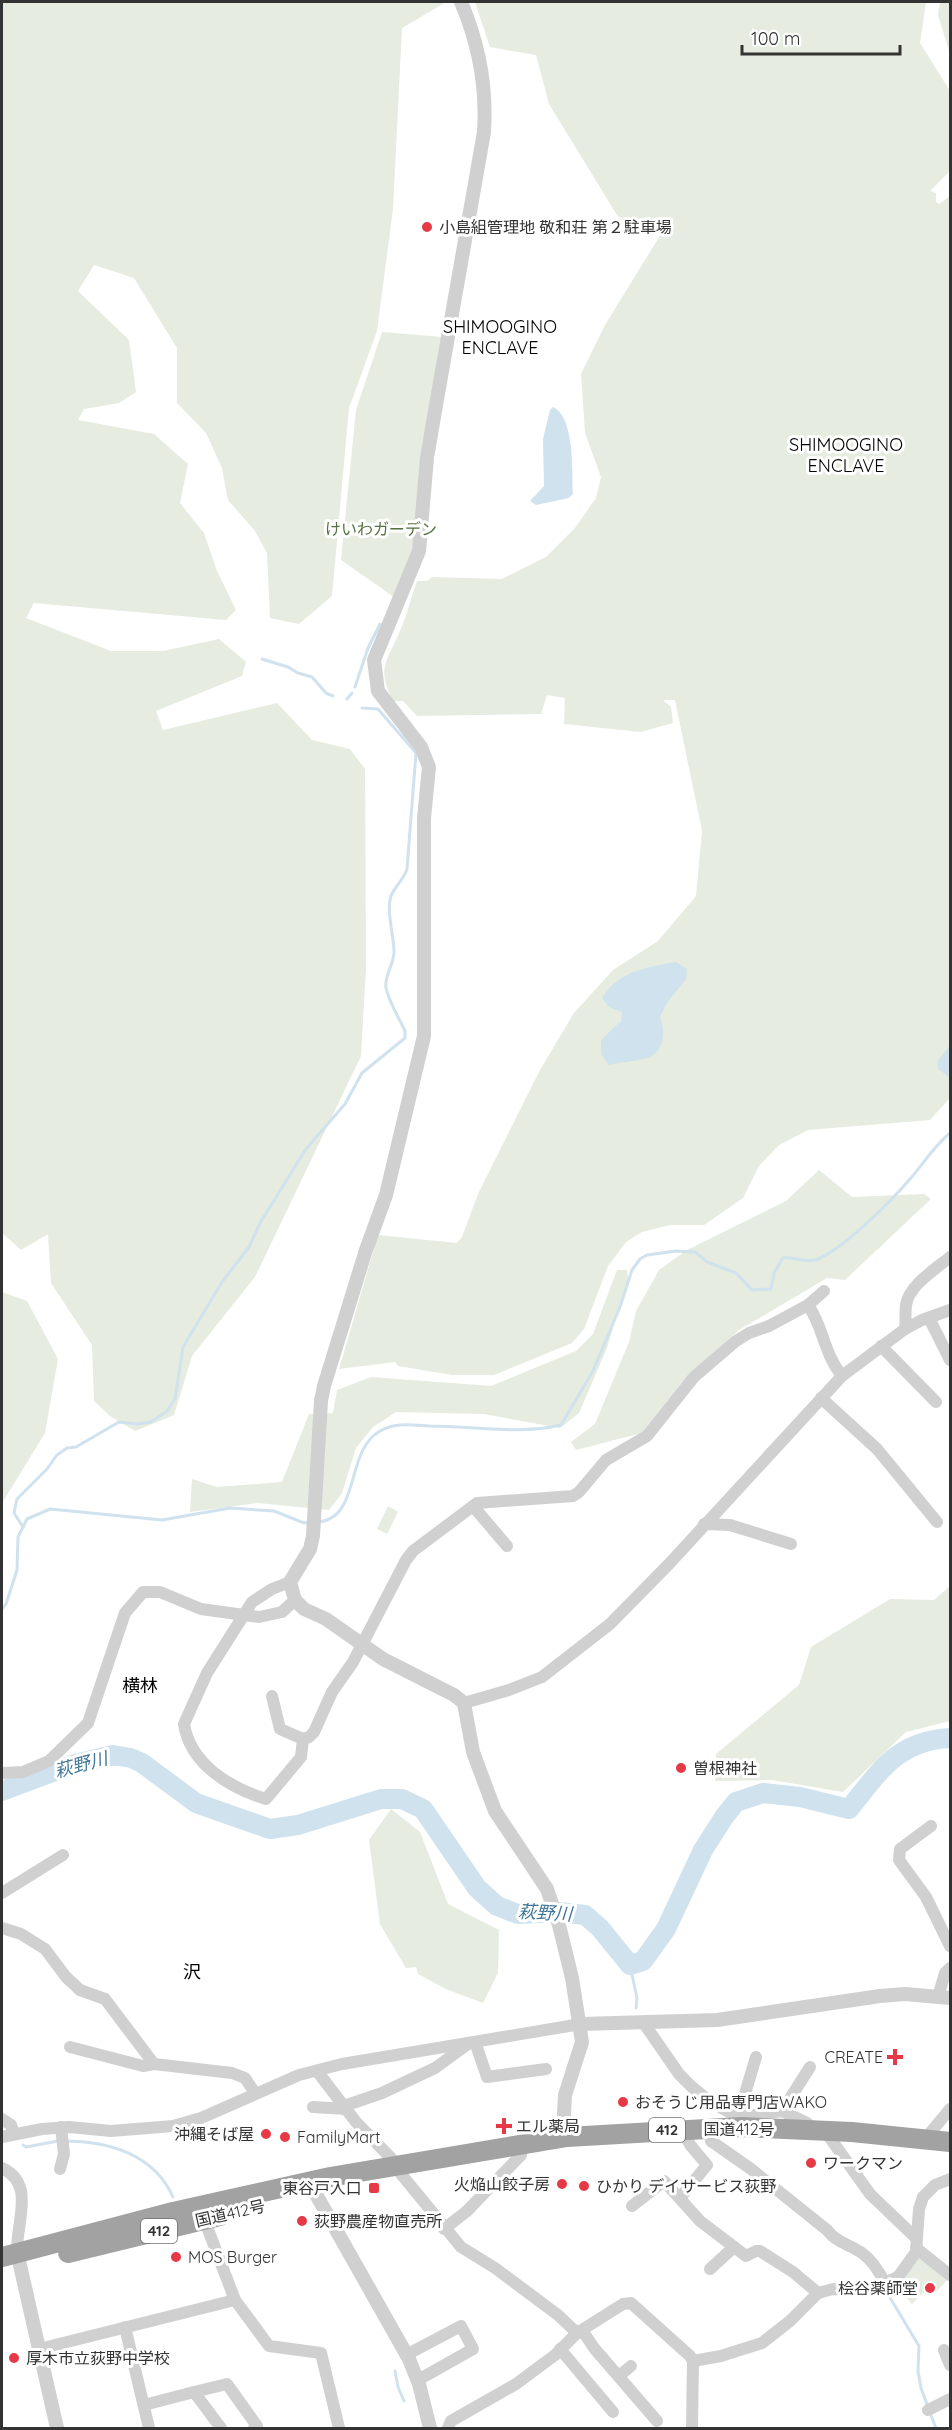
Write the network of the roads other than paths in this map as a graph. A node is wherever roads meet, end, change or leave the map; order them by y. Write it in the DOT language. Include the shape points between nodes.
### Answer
graph roads {
  1 [pos="461,2"];
  2 [pos="951,1257"];
  3 [pos="824,1291"];
  4 [pos="808,1305"];
  5 [pos="951,1310"];
  6 [pos="929,1318"];
  7 [pos="905,1329"];
  8 [pos="881,1346"];
  9 [pos="951,1360"];
  10 [pos="842,1376"];
  11 [pos="821,1398"];
  12 [pos="936,1402"];
  13 [pos="473,1506"];
  14 [pos="937,1522"];
  15 [pos="704,1524"];
  16 [pos="791,1544"];
  17 [pos="507,1546"];
  18 [pos="290,1582"];
  19 [pos="295,1600"];
  20 [pos="243,1615"];
  21 [pos="361,1645"];
  22 [pos="272,1696"];
  23 [pos="464,1703"];
  24 [pos="303,1739"];
  25 [pos="2,1773"];
  26 [pos="931,1826"];
  27 [pos="63,1855"];
  28 [pos="2,1892"];
  29 [pos="2,1928"];
  30 [pos="951,1946"];
  31 [pos="951,1968"];
  32 [pos="944,1997"];
  33 [pos="642,2022"];
  34 [pos="581,2025"];
  35 [pos="472,2043"];
  36 [pos="70,2047"];
  37 [pos="756,2057"];
  38 [pos="154,2064"];
  39 [pos="810,2067"];
  40 [pos="546,2069"];
  41 [pos="317,2071"];
  42 [pos="255,2093"];
  43 [pos="313,2107"];
  44 [pos="345,2107"];
  45 [pos="951,2109"];
  46 [pos="782,2111"];
  47 [pos="2,2119"];
  48 [pos="739,2122"];
  49 [pos="61,2127"];
  50 [pos="709,2128"];
  51 [pos="681,2129"];
  52 [pos="817,2131"];
  53 [pos="8,2135"];
  54 [pos="567,2137"];
  55 [pos="925,2139"];
  56 [pos="951,2142"];
  57 [pos="522,2144"];
  58 [pos="392,2167"];
  59 [pos="2,2168"];
  60 [pos="60,2169"];
  61 [pos="951,2179"];
  62 [pos="313,2188"];
  63 [pos="680,2198"];
  64 [pos="632,2206"];
  65 [pos="204,2219"];
  66 [pos="444,2229"];
  67 [pos="917,2244"];
  68 [pos="734,2247"];
  69 [pos="10,2260"];
  70 [pos="710,2269"];
  71 [pos="951,2275"];
  72 [pos="885,2283"];
  73 [pos="818,2293"];
  74 [pos="235,2300"];
  75 [pos="125,2327"];
  76 [pos="579,2331"];
  77 [pos="39,2349"];
  78 [pos="560,2349"];
  79 [pos="944,2350"];
  80 [pos="406,2355"];
  81 [pos="693,2361"];
  82 [pos="951,2365"];
  83 [pos="631,2366"];
  84 [pos="619,2376"];
  85 [pos="418,2380"];
  86 [pos="194,2392"];
  87 [pos="951,2399"];
  88 [pos="144,2405"];
  89 [pos="928,2410"];
  90 [pos="613,2412"];
  91 [pos="657,2421"];
  92 [pos="57,2428"];
  93 [pos="149,2428"];
  94 [pos="221,2428"];
  95 [pos="254,2428"];
  96 [pos="339,2428"];
  97 [pos="430,2428"];
  98 [pos="448,2428"];
  99 [pos="692,2428"];
  1 -- 18 [label="street" via="482,66 484,132 427,458 420,551 375,653 374,668 382,699 422,747 429,768 424,818 424,1036 386,1195 324,1386 310,1550"];
  2 -- 7 [label="street" via="910,1294"];
  3 -- 4 [label="street"];
  4 -- 10 [label="street" via="830,1361"];
  4 -- 13 [label="street" via="736,1341 694,1377 647,1436 606,1460 573,1496"];
  5 -- 6 [label="street"];
  6 -- 7 [label="street"];
  6 -- 9 [label="street"];
  7 -- 8 [label="street"];
  8 -- 10 [label="street"];
  8 -- 12 [label="street"];
  10 -- 11 [label="street"];
  11 -- 14 [label="street" via="877,1449"];
  11 -- 15 [label="street"];
  13 -- 17 [label="street"];
  13 -- 21 [label="street" via="413,1551"];
  15 -- 16 [label="street" via="730,1525"];
  15 -- 23 [label="street" via="610,1624 542,1677"];
  18 -- 19 [label="street"];
  18 -- 20 [label="street" via="252,1602"];
  19 -- 20 [label="street" via="282,1612 266,1617"];
  19 -- 21 [label="street"];
  20 -- 24 [label="street" via="207,1673 185,1718 184,1730 201,1762 240,1791 266,1799 301,1757"];
  20 -- 25 [label="street" via="201,1609 160,1592 142,1592 125,1613 88,1723 50,1761 23,1772"];
  21 -- 23 [label="street"];
  21 -- 24 [label="street" via="332,1692 314,1732"];
  22 -- 24 [label="street" via="280,1729"];
  23 -- 34 [label="street" via="473,1752 495,1811 547,1889"];
  26 -- 30 [label="street" via="900,1849 899,1860 926,1897"];
  27 -- 28 [label="street"];
  29 -- 38 [label="street" via="45,1949 80,1990 105,1998"];
  31 -- 32 [label="street" via="945,1973"];
  32 -- 33 [label="street" via="879,1996 717,2020"];
  33 -- 34 [label="street"];
  33 -- 48 [label="street" via="679,2074"];
  34 -- 35 [label="street"];
  34 -- 54 [label="street" via="580,2053 565,2074"];
  35 -- 40 [label="street" via="487,2077"];
  35 -- 41 [label="street"];
  35 -- 44 [label="street" via="435,2068"];
  36 -- 38 [label="street" via="116,2064"];
  37 -- 48 [label="street"];
  38 -- 42 [label="street" via="214,2067 245,2078"];
  39 -- 46 [label="street"];
  41 -- 42 [label="street"];
  41 -- 44 [label="street"];
  42 -- 49 [label="street" via="201,2118 173,2126 111,2130"];
  43 -- 44 [label="street"];
  44 -- 58 [label="street"];
  45 -- 55 [label="street"];
  46 -- 48 [label="street"];
  46 -- 52 [label="street"];
  47 -- 53 [label="street" via="11,2125"];
  48 -- 50 [label="highway, 国道412号 / 412"];
  48 -- 52 [label="highway, 国道412号 / 412"];
  49 -- 53 [label="street"];
  49 -- 60 [label="street" via="64,2154"];
  50 -- 51 [label="highway, 国道412号 / 412"];
  50 -- 72 [label="street" via="711,2141 833,2238 861,2252"];
  51 -- 54 [label="highway, 国道412号 / 412"];
  51 -- 63 [label="street" via="707,2165"];
  52 -- 55 [label="highway, 国道412号 / 412"];
  52 -- 67 [label="street"];
  54 -- 57 [label="highway, 国道412号 / 412"];
  55 -- 56 [label="highway, 国道412号 / 412"];
  57 -- 58 [label="highway, 国道412号 / 412"];
  57 -- 66 [label="street" via="521,2155"];
  58 -- 62 [label="highway, 国道412号 / 412"];
  58 -- 66 [label="street"];
  59 -- 69 [label="street" via="15,2177 23,2197"];
  61 -- 67 [label="street" via="935,2185 923,2197"];
  62 -- 65 [label="highway, 国道412号 / 412"];
  62 -- 69 [label="highway, 国道412号 / 412" via="172,2212"];
  62 -- 80 [label="street"];
  63 -- 64 [label="street" via="662,2178"];
  63 -- 68 [label="street" via="700,2221"];
  65 -- 69 [label="highway, 国道412号 / 412"];
  65 -- 74 [label="street"];
  66 -- 76 [label="street" via="460,2247 495,2268"];
  67 -- 71 [label="street"];
  67 -- 72 [label="street" via="898,2283"];
  68 -- 70 [label="street"];
  68 -- 73 [label="street" via="746,2256 760,2251 793,2271"];
  69 -- 77 [label="street"];
  72 -- 73 [label="street" via="864,2291 833,2289"];
  73 -- 81 [label="street" via="762,2343"];
  74 -- 75 [label="street"];
  74 -- 96 [label="street" via="269,2346 321,2354"];
  75 -- 77 [label="street"];
  75 -- 88 [label="street"];
  76 -- 78 [label="street"];
  76 -- 81 [label="street" via="630,2303"];
  76 -- 84 [label="street"];
  77 -- 92 [label="street"];
  78 -- 90 [label="street"];
  78 -- 98 [label="street" via="516,2384 451,2421"];
  79 -- 82 [label="street"];
  80 -- 85 [label="street"];
  80 -- 85 [label="street" via="461,2326 473,2349"];
  81 -- 99 [label="street"];
  83 -- 84 [label="street"];
  84 -- 91 [label="street"];
  85 -- 97 [label="street"];
  86 -- 88 [label="street"];
  86 -- 94 [label="street"];
  86 -- 95 [label="street" via="227,2384 257,2426"];
  87 -- 89 [label="street"];
  88 -- 93 [label="street"];
}
